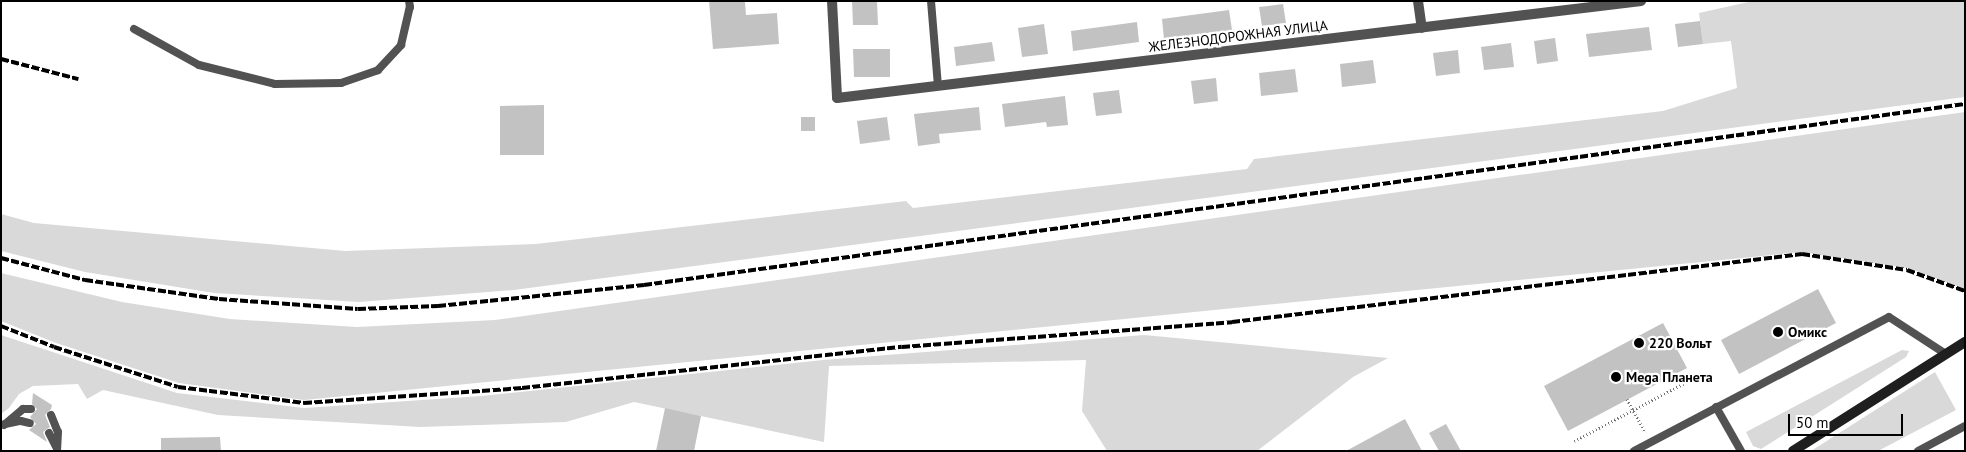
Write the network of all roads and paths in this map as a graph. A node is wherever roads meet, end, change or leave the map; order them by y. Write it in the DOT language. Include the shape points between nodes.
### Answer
graph roads {
  1 [pos="409,1"];
  2 [pos="832,1"];
  3 [pos="932,1"];
  4 [pos="1418,1"];
  5 [pos="1641,1"];
  6 [pos="1422,28"];
  7 [pos="134,29"];
  8 [pos="938,86"];
  9 [pos="1964,346"];
  10 [pos="1946,354"];
  11 [pos="1690,380"];
  12 [pos="1628,400"];
  13 [pos="1716,407"];
  14 [pos="31,409"];
  15 [pos="1633,410"];
  16 [pos="51,415"];
  17 [pos="30,423"];
  18 [pos="2,426"];
  19 [pos="1965,426"];
  20 [pos="49,433"];
  21 [pos="1574,441"];
  22 [pos="1650,442"];
  23 [pos="58,450"];
  24 [pos="1634,451"];
  25 [pos="1740,451"];
  26 [pos="1793,451"];
  27 [pos="1918,451"];
  1 -- 7 [label="lane" via="401,45 378,70 341,83 275,84 199,65"];
  2 -- 8 [label="street, ЖЕЛЕЗНОДОРОЖНАЯ УЛИЦА" via="837,98"];
  3 -- 8 [label="lane"];
  4 -- 6 [label="street"];
  5 -- 6 [label="street, ЖЕЛЕЗНОДОРОЖНАЯ УЛИЦА"];
  6 -- 8 [label="street, ЖЕЛЕЗНОДОРОЖНАЯ УЛИЦА"];
  9 -- 10 [label="street"];
  10 -- 13 [label="lane" via="1889,316"];
  10 -- 26 [label="street"];
  11 -- 15 [label="path"];
  12 -- 15 [label="path"];
  13 -- 22 [label="lane"];
  13 -- 25 [label="lane"];
  14 -- 18 [label="lane" via="23,409"];
  15 -- 21 [label="path"];
  15 -- 22 [label="path"];
  16 -- 23 [label="lane" via="58,432"];
  17 -- 18 [label="lane" via="21,421"];
  19 -- 27 [label="lane"];
  20 -- 23 [label="lane"];
  22 -- 24 [label="lane"];
}
